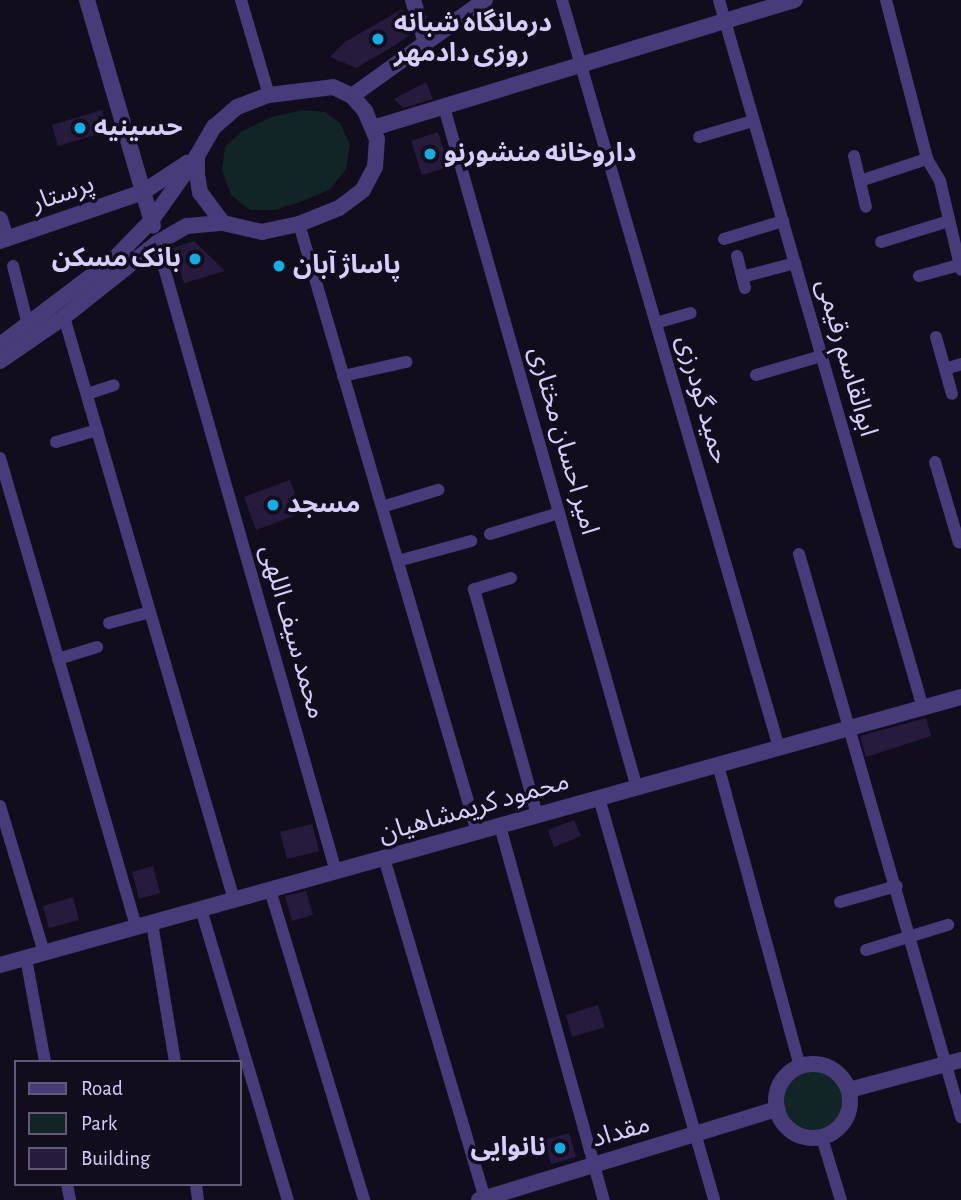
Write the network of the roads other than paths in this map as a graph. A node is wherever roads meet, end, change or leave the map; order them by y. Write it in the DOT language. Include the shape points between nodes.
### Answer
graph roads {
  1 [pos="87,0"];
  2 [pos="241,0"];
  3 [pos="413,0"];
  4 [pos="485,0"];
  5 [pos="562,0"];
  6 [pos="719,0"];
  7 [pos="795,0"];
  8 [pos="886,0"];
  9 [pos="725,21"];
  10 [pos="426,43"];
  11 [pos="581,65"];
  12 [pos="269,94"];
  13 [pos="352,96"];
  14 [pos="444,107"];
  15 [pos="753,121"];
  16 [pos="373,128"];
  17 [pos="699,137"];
  18 [pos="197,156"];
  19 [pos="854,156"];
  20 [pos="927,159"];
  21 [pos="860,181"];
  22 [pos="143,192"];
  23 [pos="866,206"];
  24 [pos="0,219"];
  25 [pos="949,220"];
  26 [pos="783,221"];
  27 [pos="151,222"];
  28 [pos="223,223"];
  29 [pos="299,224"];
  30 [pos="724,239"];
  31 [pos="3,240"];
  32 [pos="881,242"];
  33 [pos="157,243"];
  34 [pos="737,256"];
  35 [pos="795,263"];
  36 [pos="13,266"];
  37 [pos="960,267"];
  38 [pos="919,276"];
  39 [pos="691,313"];
  40 [pos="64,317"];
  41 [pos="656,323"];
  42 [pos="31,332"];
  43 [pos="936,337"];
  44 [pos="0,345"];
  45 [pos="821,356"];
  46 [pos="0,361"];
  47 [pos="406,362"];
  48 [pos="961,365"];
  49 [pos="945,369"];
  50 [pos="755,375"];
  51 [pos="344,376"];
  52 [pos="114,385"];
  53 [pos="87,394"];
  54 [pos="952,394"];
  55 [pos="97,430"];
  56 [pos="56,442"];
  57 [pos="0,458"];
  58 [pos="935,462"];
  59 [pos="438,490"];
  60 [pos="961,499"];
  61 [pos="947,503"];
  62 [pos="382,508"];
  63 [pos="559,513"];
  64 [pos="490,534"];
  65 [pos="471,541"];
  66 [pos="959,543"];
  67 [pos="799,554"];
  68 [pos="398,561"];
  69 [pos="511,578"];
  70 [pos="150,612"];
  71 [pos="109,623"];
  72 [pos="97,647"];
  73 [pos="58,659"];
  74 [pos="961,697"];
  75 [pos="923,708"];
  76 [pos="852,728"];
  77 [pos="779,748"];
  78 [pos="718,765"];
  79 [pos="637,788"];
  80 [pos="599,798"];
  81 [pos="0,806"];
  82 [pos="537,815"];
  83 [pos="500,826"];
  84 [pos="477,832"];
  85 [pos="384,858"];
  86 [pos="336,872"];
  87 [pos="897,887"];
  88 [pos="270,890"];
  89 [pos="234,900"];
  90 [pos="839,902"];
  91 [pos="201,909"];
  92 [pos="144,925"];
  93 [pos="948,925"];
  94 [pos="911,937"];
  95 [pos="866,950"];
  96 [pos="44,953"];
  97 [pos="26,958"];
  98 [pos="0,965"];
  99 [pos="45,1060"];
  100 [pos="175,1060"];
  101 [pos="954,1062"];
  102 [pos="800,1067"];
  103 [pos="849,1090"];
  104 [pos="777,1109"];
  105 [pos="961,1117"];
  106 [pos="696,1136"];
  107 [pos="822,1138"];
  108 [pos="594,1166"];
  109 [pos="483,1199"];
  110 [pos="288,1200"];
  111 [pos="364,1200"];
  112 [pos="604,1200"];
  113 [pos="714,1200"];
  114 [pos="841,1200"];
  1 -- 22 [label="street"];
  2 -- 12 [label="street"];
  3 -- 10 [label="street"];
  4 -- 10 [label="street"];
  5 -- 11 [label="street, حمید گودرزی"];
  6 -- 9 [label="street, ابوالقاسم رقیمی"];
  7 -- 9 [label="street"];
  8 -- 20 [label="street"];
  9 -- 11 [label="street"];
  9 -- 15 [label="street, ابوالقاسم رقیمی"];
  10 -- 13 [label="street"];
  11 -- 14 [label="street"];
  11 -- 41 [label="street, حمید گودرزی"];
  12 -- 13 [label="street" via="315,86 333,87"];
  12 -- 18 [label="street" via="237,107 214,127"];
  13 -- 16 [label="street"];
  14 -- 16 [label="street"];
  14 -- 63 [label="street, امیر احسان مختاری"];
  15 -- 17 [label="street"];
  15 -- 26 [label="street, ابوالقاسم رقیمی"];
  16 -- 29 [label="street" via="378,152 363,190 339,208"];
  18 -- 22 [label="street, پرستار"];
  18 -- 27 [label="street"];
  18 -- 28 [label="street" via="200,193"];
  19 -- 21 [label="street"];
  20 -- 21 [label="street"];
  20 -- 25 [label="street" via="937,172"];
  21 -- 23 [label="street"];
  22 -- 27 [label="street"];
  22 -- 31 [label="street, پرستار"];
  24 -- 31 [label="street"];
  25 -- 32 [label="street"];
  25 -- 37 [label="street"];
  26 -- 30 [label="street"];
  26 -- 35 [label="street, ابوالقاسم رقیمی"];
  27 -- 33 [label="street"];
  27 -- 42 [label="street"];
  28 -- 29 [label="street" via="262,232"];
  28 -- 33 [label="street" via="187,226"];
  29 -- 51 [label="street"];
  33 -- 40 [label="street"];
  33 -- 86 [label="street, محمد سیف اللهی"];
  34 -- 35 [label="street" via="744,283"];
  35 -- 45 [label="street, ابوالقاسم رقیمی"];
  36 -- 42 [label="street"];
  37 -- 38 [label="street"];
  39 -- 41 [label="street"];
  40 -- 42 [label="street"];
  40 -- 53 [label="street"];
  41 -- 77 [label="street, حمید گودرزی"];
  42 -- 44 [label="street"];
  42 -- 46 [label="street"];
  43 -- 49 [label="street"];
  45 -- 50 [label="street"];
  45 -- 75 [label="street, ابوالقاسم رقیمی"];
  47 -- 51 [label="street"];
  48 -- 49 [label="street"];
  49 -- 54 [label="street"];
  51 -- 62 [label="street"];
  52 -- 53 [label="street"];
  53 -- 55 [label="street"];
  55 -- 56 [label="street"];
  55 -- 70 [label="street"];
  57 -- 73 [label="street"];
  58 -- 61 [label="street"];
  59 -- 62 [label="street"];
  60 -- 61 [label="street"];
  61 -- 66 [label="street"];
  62 -- 68 [label="street"];
  63 -- 64 [label="street"];
  63 -- 79 [label="street, امیر احسان مختاری"];
  65 -- 68 [label="street"];
  67 -- 76 [label="street"];
  68 -- 84 [label="street"];
  69 -- 82 [label="street" via="474,589"];
  70 -- 71 [label="street"];
  70 -- 89 [label="street"];
  72 -- 73 [label="street"];
  73 -- 92 [label="street"];
  74 -- 75 [label="street, محمود کریمشاهیان"];
  75 -- 76 [label="street, محمود کریمشاهیان"];
  76 -- 77 [label="street, محمود کریمشاهیان"];
  76 -- 87 [label="street"];
  77 -- 78 [label="street, محمود کریمشاهیان"];
  78 -- 79 [label="street, محمود کریمشاهیان"];
  78 -- 102 [label="street"];
  79 -- 80 [label="street, محمود کریمشاهیان"];
  80 -- 82 [label="street, محمود کریمشاهیان"];
  80 -- 106 [label="street"];
  81 -- 96 [label="street"];
  82 -- 83 [label="street, محمود کریمشاهیان"];
  83 -- 84 [label="street, محمود کریمشاهیان"];
  83 -- 108 [label="street"];
  84 -- 85 [label="street, محمود کریمشاهیان"];
  85 -- 86 [label="street, محمود کریمشاهیان"];
  85 -- 109 [label="street"];
  86 -- 88 [label="street, محمود کریمشاهیان"];
  87 -- 90 [label="street"];
  87 -- 94 [label="street"];
  88 -- 89 [label="street, محمود کریمشاهیان"];
  88 -- 111 [label="street"];
  89 -- 91 [label="street, محمود کریمشاهیان"];
  91 -- 92 [label="street, محمود کریمشاهیان"];
  91 -- 110 [label="street"];
  92 -- 96 [label="street, محمود کریمشاهیان"];
  92 -- 100 [label="street"];
  93 -- 94 [label="street"];
  94 -- 95 [label="street"];
  94 -- 101 [label="street"];
  96 -- 97 [label="street, محمود کریمشاهیان"];
  97 -- 98 [label="street, محمود کریمشاهیان"];
  97 -- 99 [label="street"];
  101 -- 103 [label="street"];
  101 -- 105 [label="street"];
  102 -- 103 [label="street" via="812,1064 835,1071"];
  102 -- 104 [label="street" via="778,1088"];
  103 -- 107 [label="street" via="842,1125"];
  104 -- 106 [label="street, مقداد"];
  104 -- 107 [label="street" via="781,1120 799,1136"];
  106 -- 108 [label="street, مقداد"];
  106 -- 113 [label="street"];
  107 -- 114 [label="street"];
  108 -- 109 [label="street, مقداد"];
  108 -- 112 [label="street"];
}
